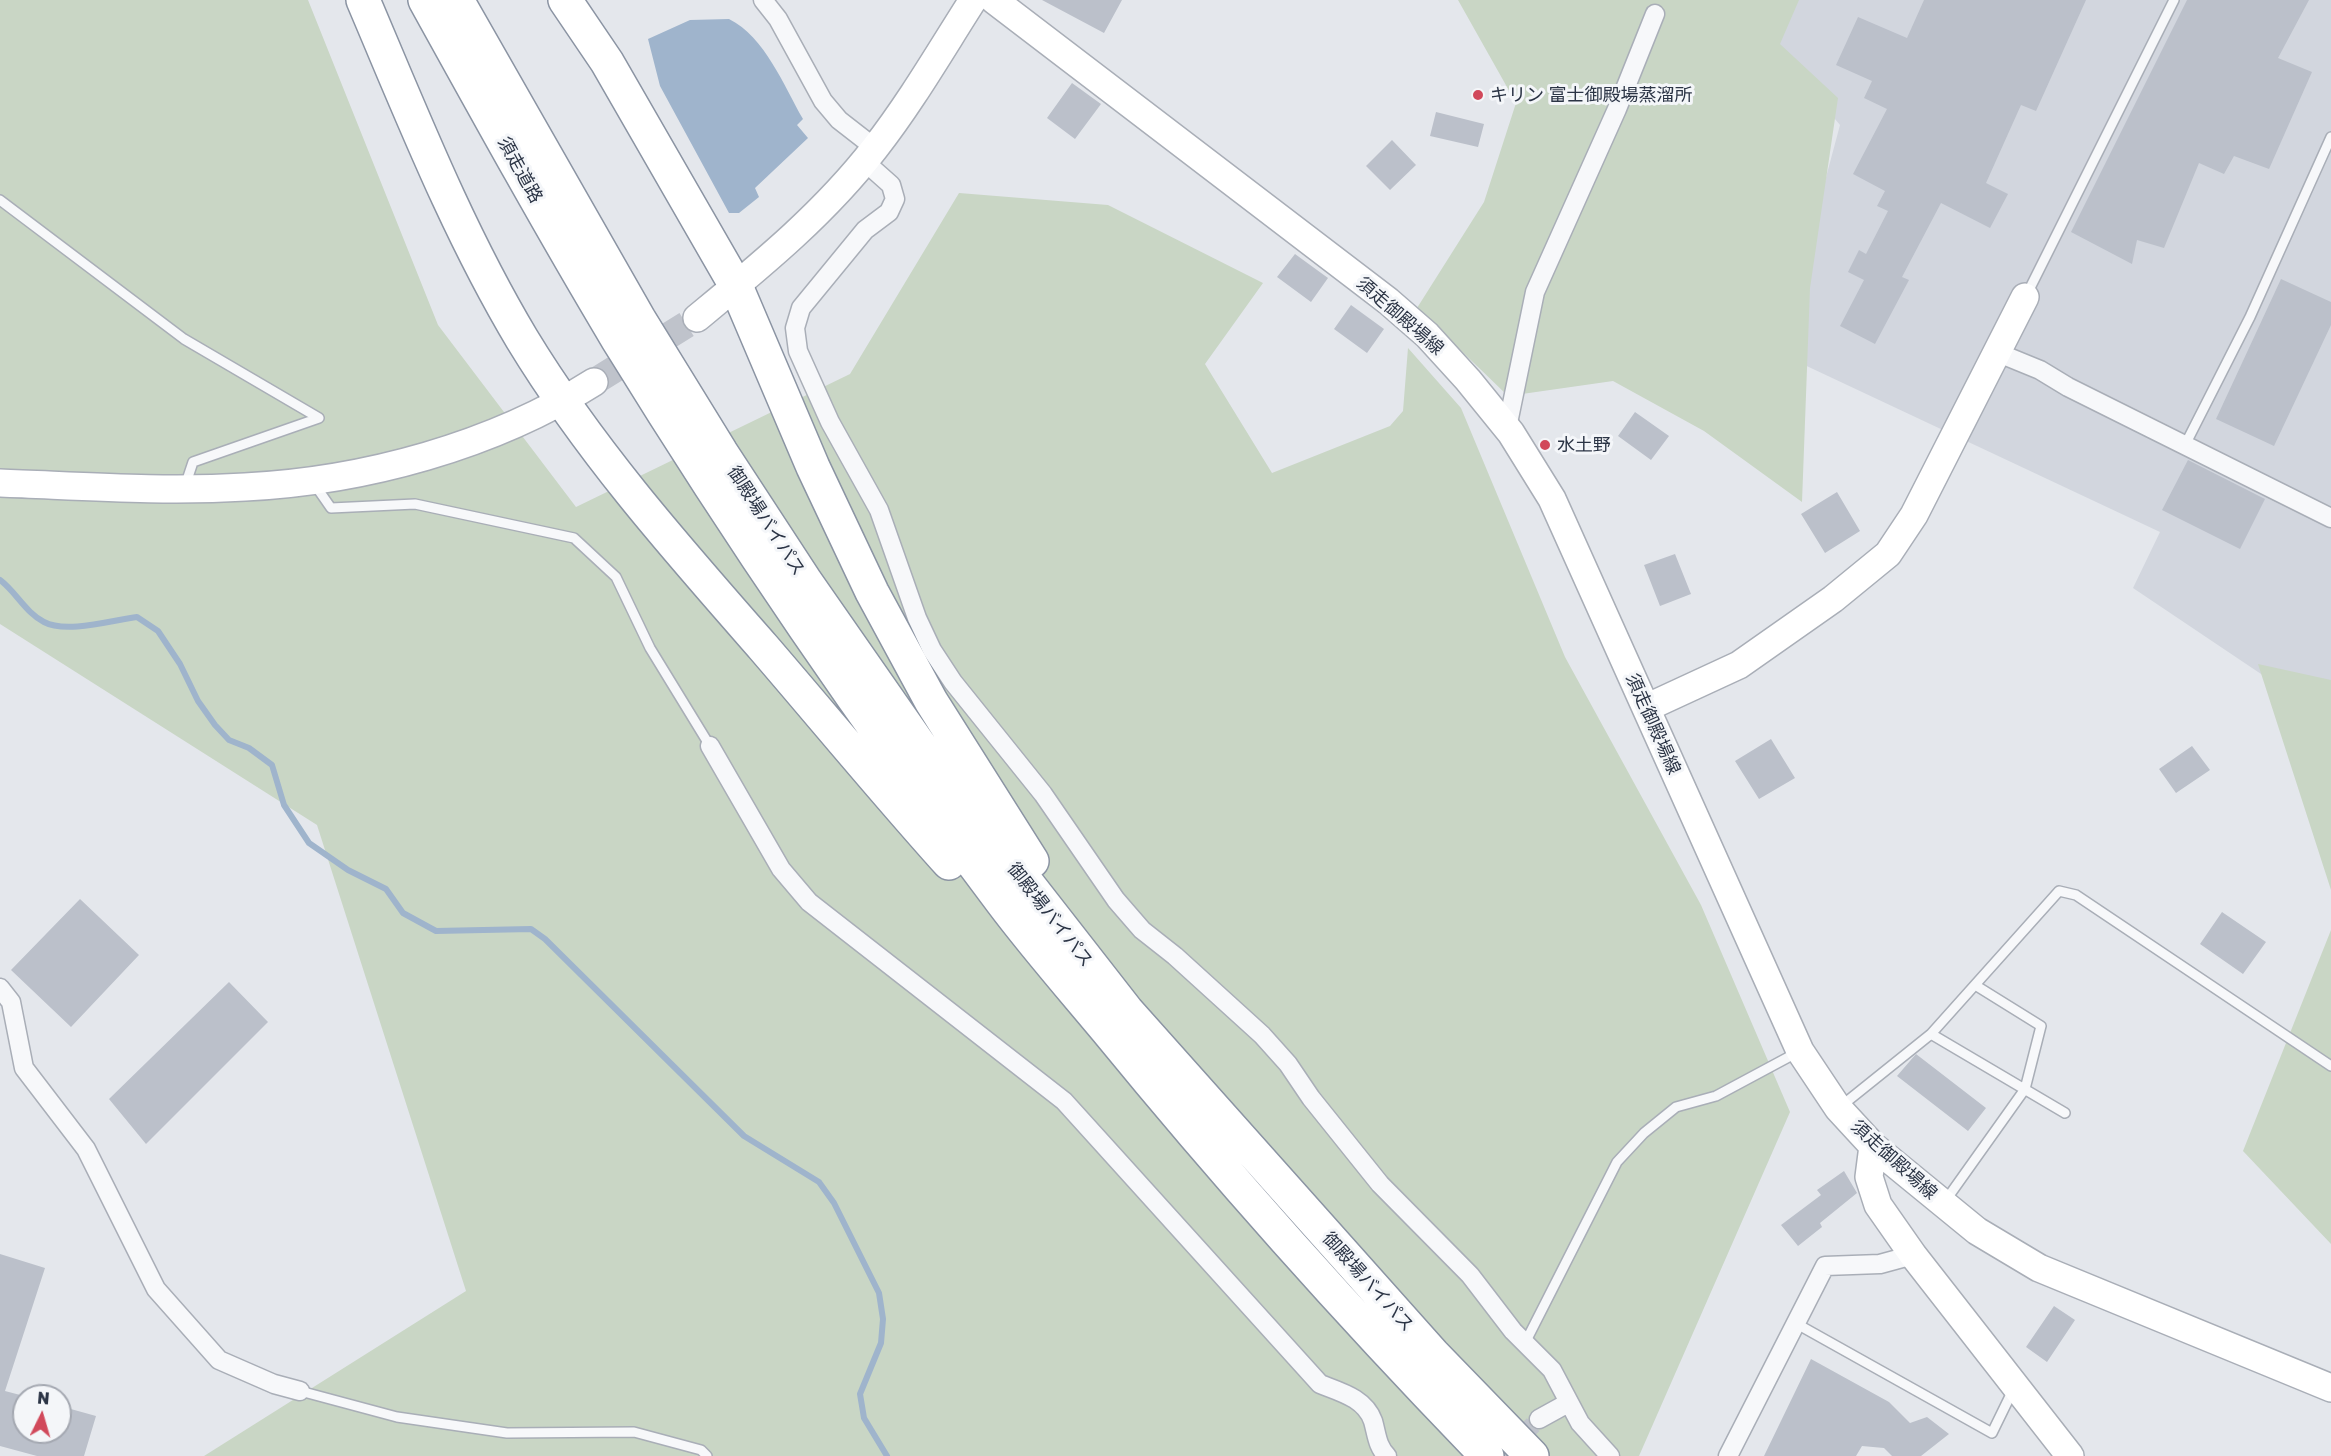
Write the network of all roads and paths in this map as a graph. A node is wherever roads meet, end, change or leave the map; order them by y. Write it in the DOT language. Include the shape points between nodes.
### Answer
graph roads {
  1 [pos="363,0"];
  2 [pos="425,0"];
  3 [pos="457,0"];
  4 [pos="564,0"];
  5 [pos="763,0"];
  6 [pos="973,0"];
  7 [pos="994,0"];
  8 [pos="2174,0"];
  9 [pos="1655,14"];
  10 [pos="2331,138"];
  11 [pos="870,154"];
  12 [pos="0,200"];
  13 [pos="736,286"];
  14 [pos="2025,297"];
  15 [pos="697,318"];
  16 [pos="628,328"];
  17 [pos="1996,352"];
  18 [pos="594,382"];
  19 [pos="563,402"];
  20 [pos="1507,428"];
  21 [pos="2185,445"];
  22 [pos="312,480"];
  23 [pos="0,483"];
  24 [pos="184,489"];
  25 [pos="2331,518"];
  26 [pos="1646,708"];
  27 [pos="710,746"];
  28 [pos="1975,985"];
  29 [pos="0,988"];
  30 [pos="1931,1034"];
  31 [pos="1800,1051"];
  32 [pos="2331,1066"];
  33 [pos="1155,1088"];
  34 [pos="2025,1089"];
  35 [pos="1839,1108"];
  36 [pos="2065,1113"];
  37 [pos="1223,1121"];
  38 [pos="1873,1146"];
  39 [pos="1943,1204"];
  40 [pos="1912,1255"];
  41 [pos="1797,1324"];
  42 [pos="1525,1343"];
  43 [pos="2015,1386"];
  44 [pos="2331,1388"];
  45 [pos="300,1391"];
  46 [pos="1568,1403"];
  47 [pos="1539,1419"];
  48 [pos="707,1456"];
  49 [pos="1388,1456"];
  50 [pos="1487,1456"];
  51 [pos="1532,1456"];
  52 [pos="1610,1456"];
  53 [pos="1728,1456"];
  54 [pos="2070,1456"];
  1 -- 19 [label="highway" via="446,193 522,338"];
  2 -- 16 [label="highway, 須走道路" via="525,181"];
  3 -- 16 [label="highway, 須走道路"];
  4 -- 13 [label="highway" via="607,62"];
  5 -- 11 [label="street" via="823,101"];
  6 -- 11 [label="main road"];
  7 -- 20 [label="main road, 須走御殿場線" via="1388,301 1427,335"];
  8 -- 14 [label="lane"];
  9 -- 20 [label="street" via="1535,292"];
  10 -- 21 [label="lane" via="2250,317"];
  11 -- 13 [label="main road" via="830,200"];
  11 -- 42 [label="street" via="891,185 895,199 889,212 865,230 801,308 795,328 798,351 830,422 879,510 916,618 932,650 1043,794 1116,900 1136,923 1262,1035 1357,1157 1470,1275"];
  12 -- 24 [label="lane" via="184,339 319,418 193,462"];
  13 -- 15 [label="main road"];
  13 -- 37 [label="highway" via="813,467 872,592 931,701 1049,887"];
  14 -- 17 [label="main road"];
  16 -- 33 [label="highway, 御殿場バイパス" via="696,464 902,768 1006,908"];
  16 -- 37 [label="highway, 御殿場バイパス" via="921,747 1127,1011"];
  17 -- 21 [label="street" via="2040,370"];
  17 -- 26 [label="main road" via="1914,515 1888,554 1833,599 1739,665"];
  18 -- 19 [label="main road"];
  19 -- 22 [label="main road" via="476,438 409,460"];
  19 -- 33 [label="highway" via="606,462 677,548 900,808"];
  20 -- 26 [label="main road, 須走御殿場線" via="1552,499"];
  21 -- 25 [label="street"];
  22 -- 24 [label="main road"];
  22 -- 27 [label="lane" via="331,508 415,504 574,538 616,577 650,648"];
  23 -- 24 [label="main road"];
  26 -- 31 [label="main road, 須走御殿場線"];
  27 -- 49 [label="street" via="781,869 809,902 1064,1101 1320,1384 1355,1397 1372,1418 1379,1448"];
  28 -- 30 [label="lane"];
  28 -- 32 [label="lane" via="2059,891 2076,895"];
  28 -- 34 [label="lane" via="2042,1026"];
  29 -- 45 [label="street" via="11,1002 24,1068 86,1149 156,1289 219,1360"];
  30 -- 34 [label="lane"];
  30 -- 35 [label="lane"];
  31 -- 35 [label="main road, 須走御殿場線"];
  31 -- 42 [label="lane" via="1716,1096 1676,1107 1644,1133 1617,1162"];
  33 -- 50 [label="highway, 御殿場バイパス" via="1412,1379"];
  34 -- 36 [label="lane"];
  34 -- 39 [label="lane"];
  35 -- 38 [label="main road, 須走御殿場線"];
  37 -- 51 [label="highway, 御殿場バイパス" via="1433,1354"];
  38 -- 39 [label="main road, 須走御殿場線"];
  38 -- 40 [label="main road" via="1869,1177 1878,1205"];
  39 -- 44 [label="main road, 須走御殿場線" via="1977,1231 2039,1268"];
  40 -- 41 [label="street" via="1880,1264 1825,1266"];
  40 -- 43 [label="main road"];
  41 -- 43 [label="lane" via="1992,1433"];
  41 -- 53 [label="street"];
  42 -- 46 [label="street" via="1552,1370"];
  43 -- 54 [label="main road"];
  45 -- 48 [label="lane" via="397,1417 507,1433 634,1432 701,1450"];
  46 -- 47 [label="street"];
  46 -- 52 [label="street" via="1580,1423"];
}
